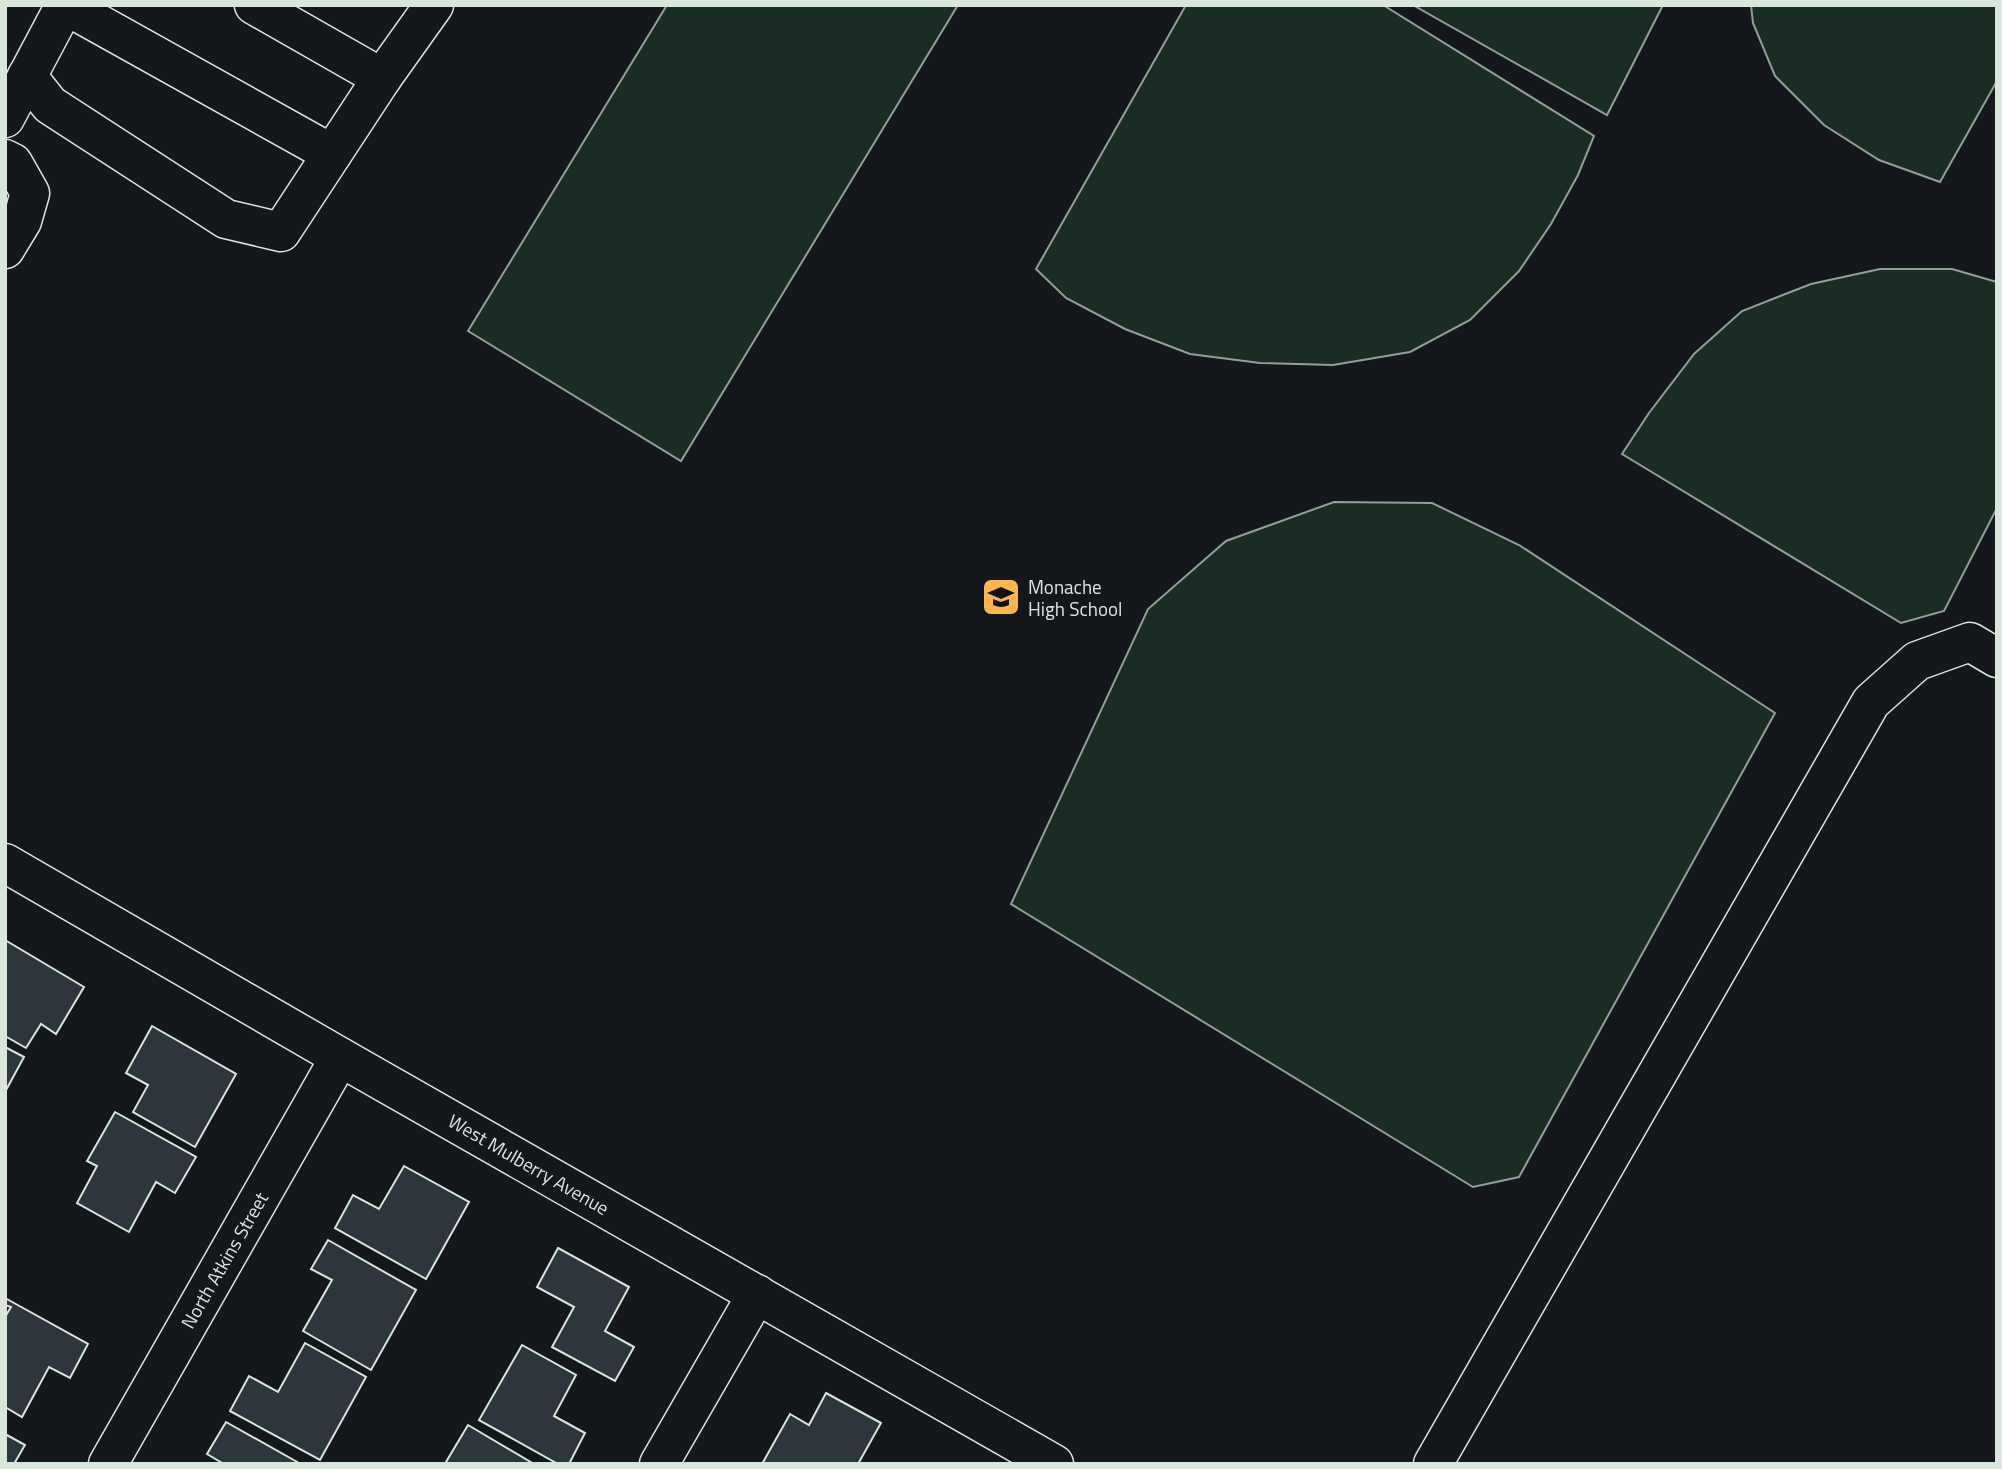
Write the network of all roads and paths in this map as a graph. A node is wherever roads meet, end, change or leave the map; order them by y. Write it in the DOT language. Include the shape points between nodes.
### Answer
graph roads {
  1 [pos="65,5"];
  2 [pos="254,5"];
  3 [pos="429,7"];
  4 [pos="27,76"];
  5 [pos="382,78"];
  6 [pos="5,118"];
  7 [pos="332,154"];
  8 [pos="5,159"];
  9 [pos="5,249"];
  10 [pos="1997,659"];
  11 [pos="5,863"];
  12 [pos="340,1057"];
  13 [pos="757,1294"];
  14 [pos="108,1464"];
  15 [pos="659,1464"];
  16 [pos="1054,1464"];
  17 [pos="1433,1464"];
  1 -- 4 [label="street"];
  1 -- 7 [label="street"];
  2 -- 5 [label="street"];
  3 -- 5 [label="street"];
  4 -- 6 [label="street"];
  4 -- 7 [label="street" via="50,105 226,219 281,232"];
  5 -- 7 [label="street"];
  8 -- 9 [label="street" via="13,163 30,193 22,221"];
  10 -- 17 [label="street" via="1970,642 1917,661 1871,702"];
  11 -- 12 [label="street, West Mulberry Avenue"];
  12 -- 13 [label="street, West Mulberry Avenue"];
  12 -- 14 [label="street, North Atkins Street"];
  13 -- 15 [label="street"];
  13 -- 16 [label="street, West Mulberry Avenue"];
}
